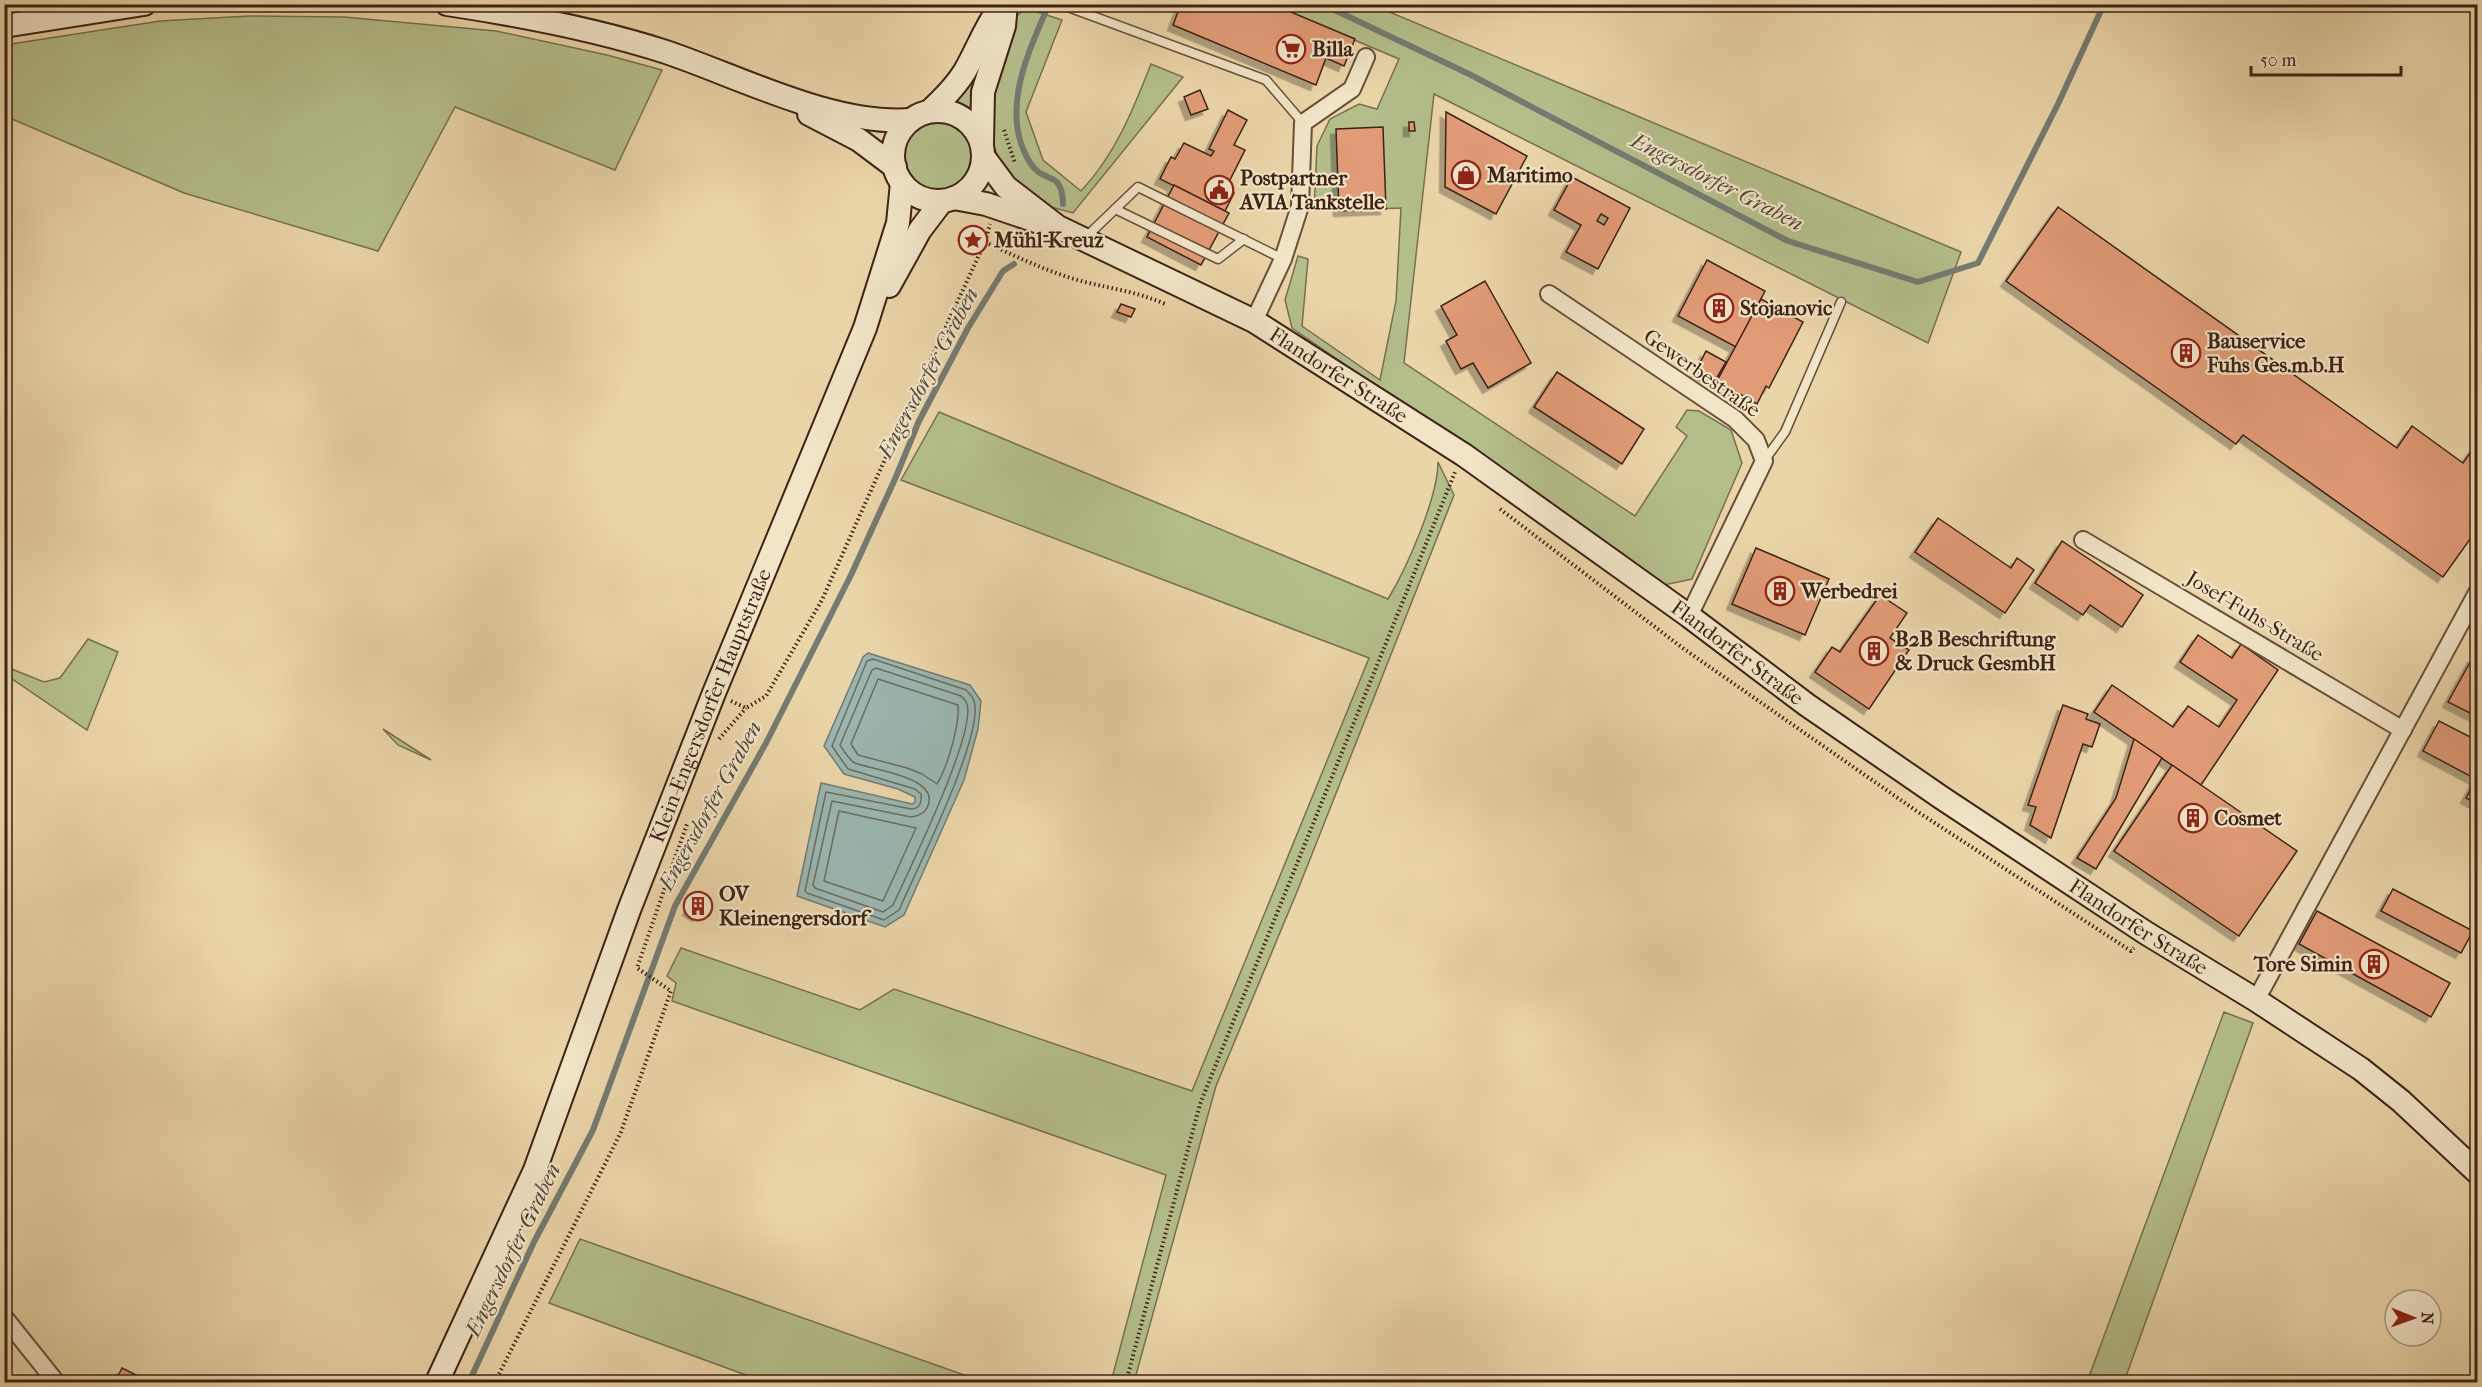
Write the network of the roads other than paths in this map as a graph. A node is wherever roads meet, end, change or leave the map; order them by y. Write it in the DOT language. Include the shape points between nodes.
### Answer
graph roads {
  1 [pos="144,4"];
  2 [pos="447,4"];
  3 [pos="1004,4"];
  4 [pos="1059,4"];
  5 [pos="4,26"];
  6 [pos="1366,57"];
  7 [pos="769,91"];
  8 [pos="921,115"];
  9 [pos="1303,123"];
  10 [pos="983,150"];
  11 [pos="899,175"];
  12 [pos="1000,197"];
  13 [pos="948,199"];
  14 [pos="1115,209"];
  15 [pos="1083,240"];
  16 [pos="1244,240"];
  17 [pos="1283,259"];
  18 [pos="1548,294"];
  19 [pos="1841,302"];
  20 [pos="1254,321"];
  21 [pos="865,328"];
  22 [pos="1764,461"];
  23 [pos="2083,540"];
  24 [pos="2478,591"];
  25 [pos="1689,616"];
  26 [pos="2403,730"];
  27 [pos="2256,1000"];
  28 [pos="2478,1173"];
  29 [pos="4,1317"];
  30 [pos="56,1383"];
  31 [pos="436,1383"];
  1 -- 5 [label="main road"];
  2 -- 7 [label="main road" via="625,40"];
  3 -- 8 [label="main road" via="989,21 957,83"];
  3 -- 10 [label="main road" via="1004,26 983,92"];
  4 -- 9 [label="lane" via="1266,80"];
  6 -- 9 [label="street" via="1352,89"];
  7 -- 8 [label="main road" via="861,118 888,121"];
  7 -- 11 [label="main road" via="859,140"];
  8 -- 10 [label="main road" via="950,112 965,119 974,128"];
  8 -- 11 [label="main road" via="902,128 896,140"];
  9 -- 17 [label="street" via="1300,206"];
  10 -- 12 [label="main road, Flandorfer Straße"];
  10 -- 13 [label="main road" via="975,182 968,190"];
  11 -- 13 [label="main road" via="923,198"];
  11 -- 21 [label="main road" via="900,214"];
  12 -- 13 [label="main road, Flandorfer Straße"];
  12 -- 15 [label="main road, Flandorfer Straße"];
  13 -- 21 [label="main road" via="920,230"];
  14 -- 15 [label="lane"];
  14 -- 16 [label="lane" via="1218,259"];
  14 -- 16 [label="lane" via="1138,187"];
  15 -- 20 [label="main road, Flandorfer Straße"];
  16 -- 17 [label="lane"];
  17 -- 20 [label="street"];
  18 -- 22 [label="street, Gewerbestraße" via="1735,419 1756,440"];
  19 -- 22 [label="lane" via="1785,432"];
  20 -- 25 [label="main road, Flandorfer Straße" via="1456,465"];
  21 -- 31 [label="main road, Klein-Engersdorfer Hauptstraße" via="629,909 535,1170"];
  22 -- 25 [label="street"];
  23 -- 26 [label="street, Josef-Fuhs-Straße"];
  24 -- 26 [label="street"];
  25 -- 27 [label="main road, Flandorfer Straße" via="1807,705 1942,798 2146,933"];
  26 -- 27 [label="street"];
  27 -- 28 [label="main road, Flandorfer Straße" via="2361,1069"];
  29 -- 30 [label="street"];
}
